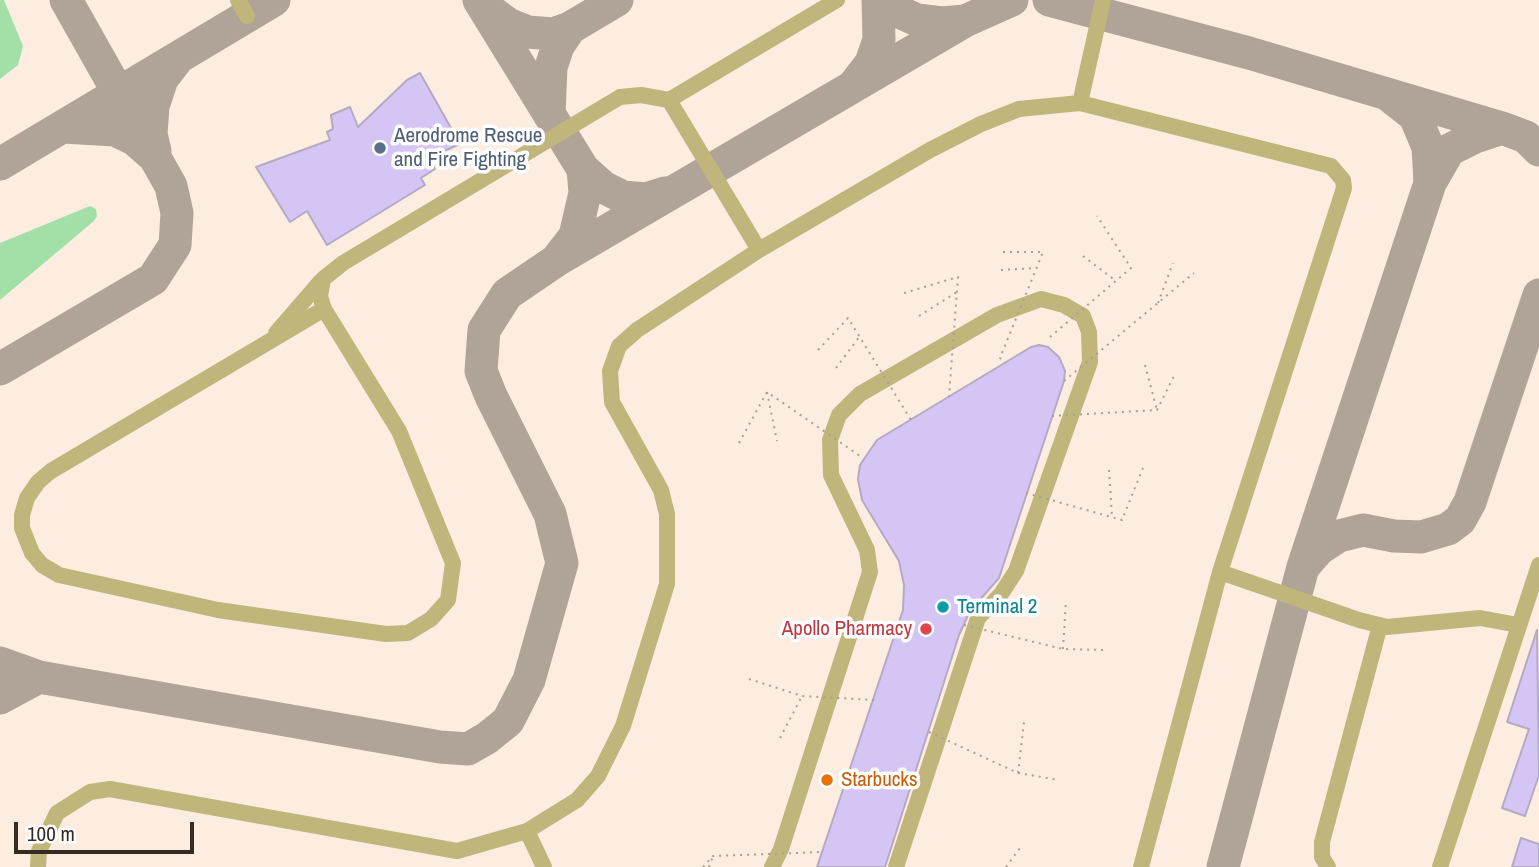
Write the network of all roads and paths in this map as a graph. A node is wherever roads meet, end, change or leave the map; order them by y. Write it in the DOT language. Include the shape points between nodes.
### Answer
graph roads {
  1 [pos="238,0"];
  2 [pos="837,0"];
  3 [pos="1102,0"];
  4 [pos="247,16"];
  5 [pos="669,100"];
  6 [pos="1080,103"];
  7 [pos="1097,216"];
  8 [pos="759,250"];
  9 [pos="1003,252"];
  10 [pos="1083,256"];
  11 [pos="1173,263"];
  12 [pos="1037,268"];
  13 [pos="1001,270"];
  14 [pos="1194,274"];
  15 [pos="323,279"];
  16 [pos="1116,281"];
  17 [pos="957,292"];
  18 [pos="904,293"];
  19 [pos="1158,303"];
  20 [pos="324,309"];
  21 [pos="919,316"];
  22 [pos="860,336"];
  23 [pos="1050,337"];
  24 [pos="267,343"];
  25 [pos="818,351"];
  26 [pos="1006,363"];
  27 [pos="1145,365"];
  28 [pos="836,368"];
  29 [pos="1175,374"];
  30 [pos="1064,381"];
  31 [pos="766,392"];
  32 [pos="949,397"];
  33 [pos="1157,410"];
  34 [pos="1052,416"];
  35 [pos="911,420"];
  36 [pos="778,441"];
  37 [pos="739,443"];
  38 [pos="863,457"];
  39 [pos="1143,468"];
  40 [pos="1110,470"];
  41 [pos="1026,493"];
  42 [pos="1112,517"];
  43 [pos="1538,568"];
  44 [pos="1220,572"];
  45 [pos="1066,601"];
  46 [pos="964,625"];
  47 [pos="1380,625"];
  48 [pos="1518,625"];
  49 [pos="1063,649"];
  50 [pos="1103,650"];
  51 [pos="749,679"];
  52 [pos="802,696"];
  53 [pos="874,700"];
  54 [pos="1024,722"];
  55 [pos="929,732"];
  56 [pos="780,738"];
  57 [pos="1018,772"];
  58 [pos="1059,780"];
  59 [pos="527,831"];
  60 [pos="1020,848"];
  61 [pos="822,852"];
  62 [pos="713,856"];
  63 [pos="899,863"];
  64 [pos="38,867"];
  65 [pos="544,867"];
  66 [pos="703,867"];
  67 [pos="709,867"];
  68 [pos="772,867"];
  69 [pos="1006,867"];
  70 [pos="1141,867"];
  71 [pos="1328,867"];
  72 [pos="1440,867"];
  1 -- 4 [label="lane"];
  2 -- 5 [label="lane"];
  3 -- 6 [label="lane"];
  5 -- 8 [label="lane"];
  5 -- 15 [label="lane" via="620,97"];
  6 -- 8 [label="lane" via="1019,110 981,124 868,184"];
  6 -- 44 [label="lane" via="1331,166 1343,180"];
  7 -- 16 [label="path, bridge" via="1131,268"];
  8 -- 59 [label="lane" via="619,346 610,371 612,402 661,489 667,514 667,584 623,726 598,776 577,800"];
  9 -- 12 [label="path, bridge" via="1044,252"];
  10 -- 16 [label="path"];
  11 -- 19 [label="path"];
  12 -- 13 [label="path"];
  12 -- 26 [label="path, bridge" via="1000,358"];
  14 -- 19 [label="path, bridge"];
  15 -- 20 [label="lane" via="320,296"];
  15 -- 24 [label="lane"];
  16 -- 23 [label="path, bridge"];
  17 -- 18 [label="path, bridge" via="958,277"];
  17 -- 21 [label="path"];
  17 -- 32 [label="path, bridge"];
  19 -- 30 [label="path, bridge"];
  20 -- 24 [label="lane"];
  20 -- 24 [label="lane" via="399,431 453,564 448,600 431,619 408,633 386,634 205,607 59,575 32,552 22,515 38,482"];
  22 -- 25 [label="path, bridge" via="848,317"];
  22 -- 28 [label="path"];
  22 -- 35 [label="path, bridge"];
  27 -- 33 [label="path"];
  29 -- 33 [label="path, bridge"];
  31 -- 36 [label="path"];
  31 -- 37 [label="path, bridge"];
  31 -- 38 [label="path, bridge"];
  33 -- 34 [label="path, bridge"];
  39 -- 42 [label="path, bridge" via="1122,520"];
  40 -- 42 [label="path"];
  41 -- 42 [label="path, bridge"];
  43 -- 48 [label="lane"];
  44 -- 47 [label="lane"];
  44 -- 70 [label="lane"];
  45 -- 49 [label="path"];
  46 -- 49 [label="path, bridge"];
  47 -- 48 [label="lane" via="1480,618"];
  47 -- 71 [label="lane" via="1322,842 1322,857"];
  48 -- 72 [label="lane"];
  49 -- 50 [label="path, bridge"];
  51 -- 52 [label="path, bridge"];
  52 -- 53 [label="path, bridge"];
  52 -- 56 [label="path"];
  54 -- 57 [label="path"];
  55 -- 57 [label="path, bridge"];
  57 -- 58 [label="path, bridge"];
  59 -- 64 [label="lane" via="457,850 110,789 90,792 57,813 43,840"];
  59 -- 65 [label="lane"];
  60 -- 69 [label="path"];
  61 -- 62 [label="path, bridge"];
  62 -- 66 [label="path, bridge"];
  62 -- 67 [label="path, bridge"];
  63 -- 68 [label="lane" via="978,618 1016,571 1090,362 1089,332 1083,316 1064,305 1041,299 997,315 860,394 839,415 830,440 831,475 867,550 870,572"];
}
